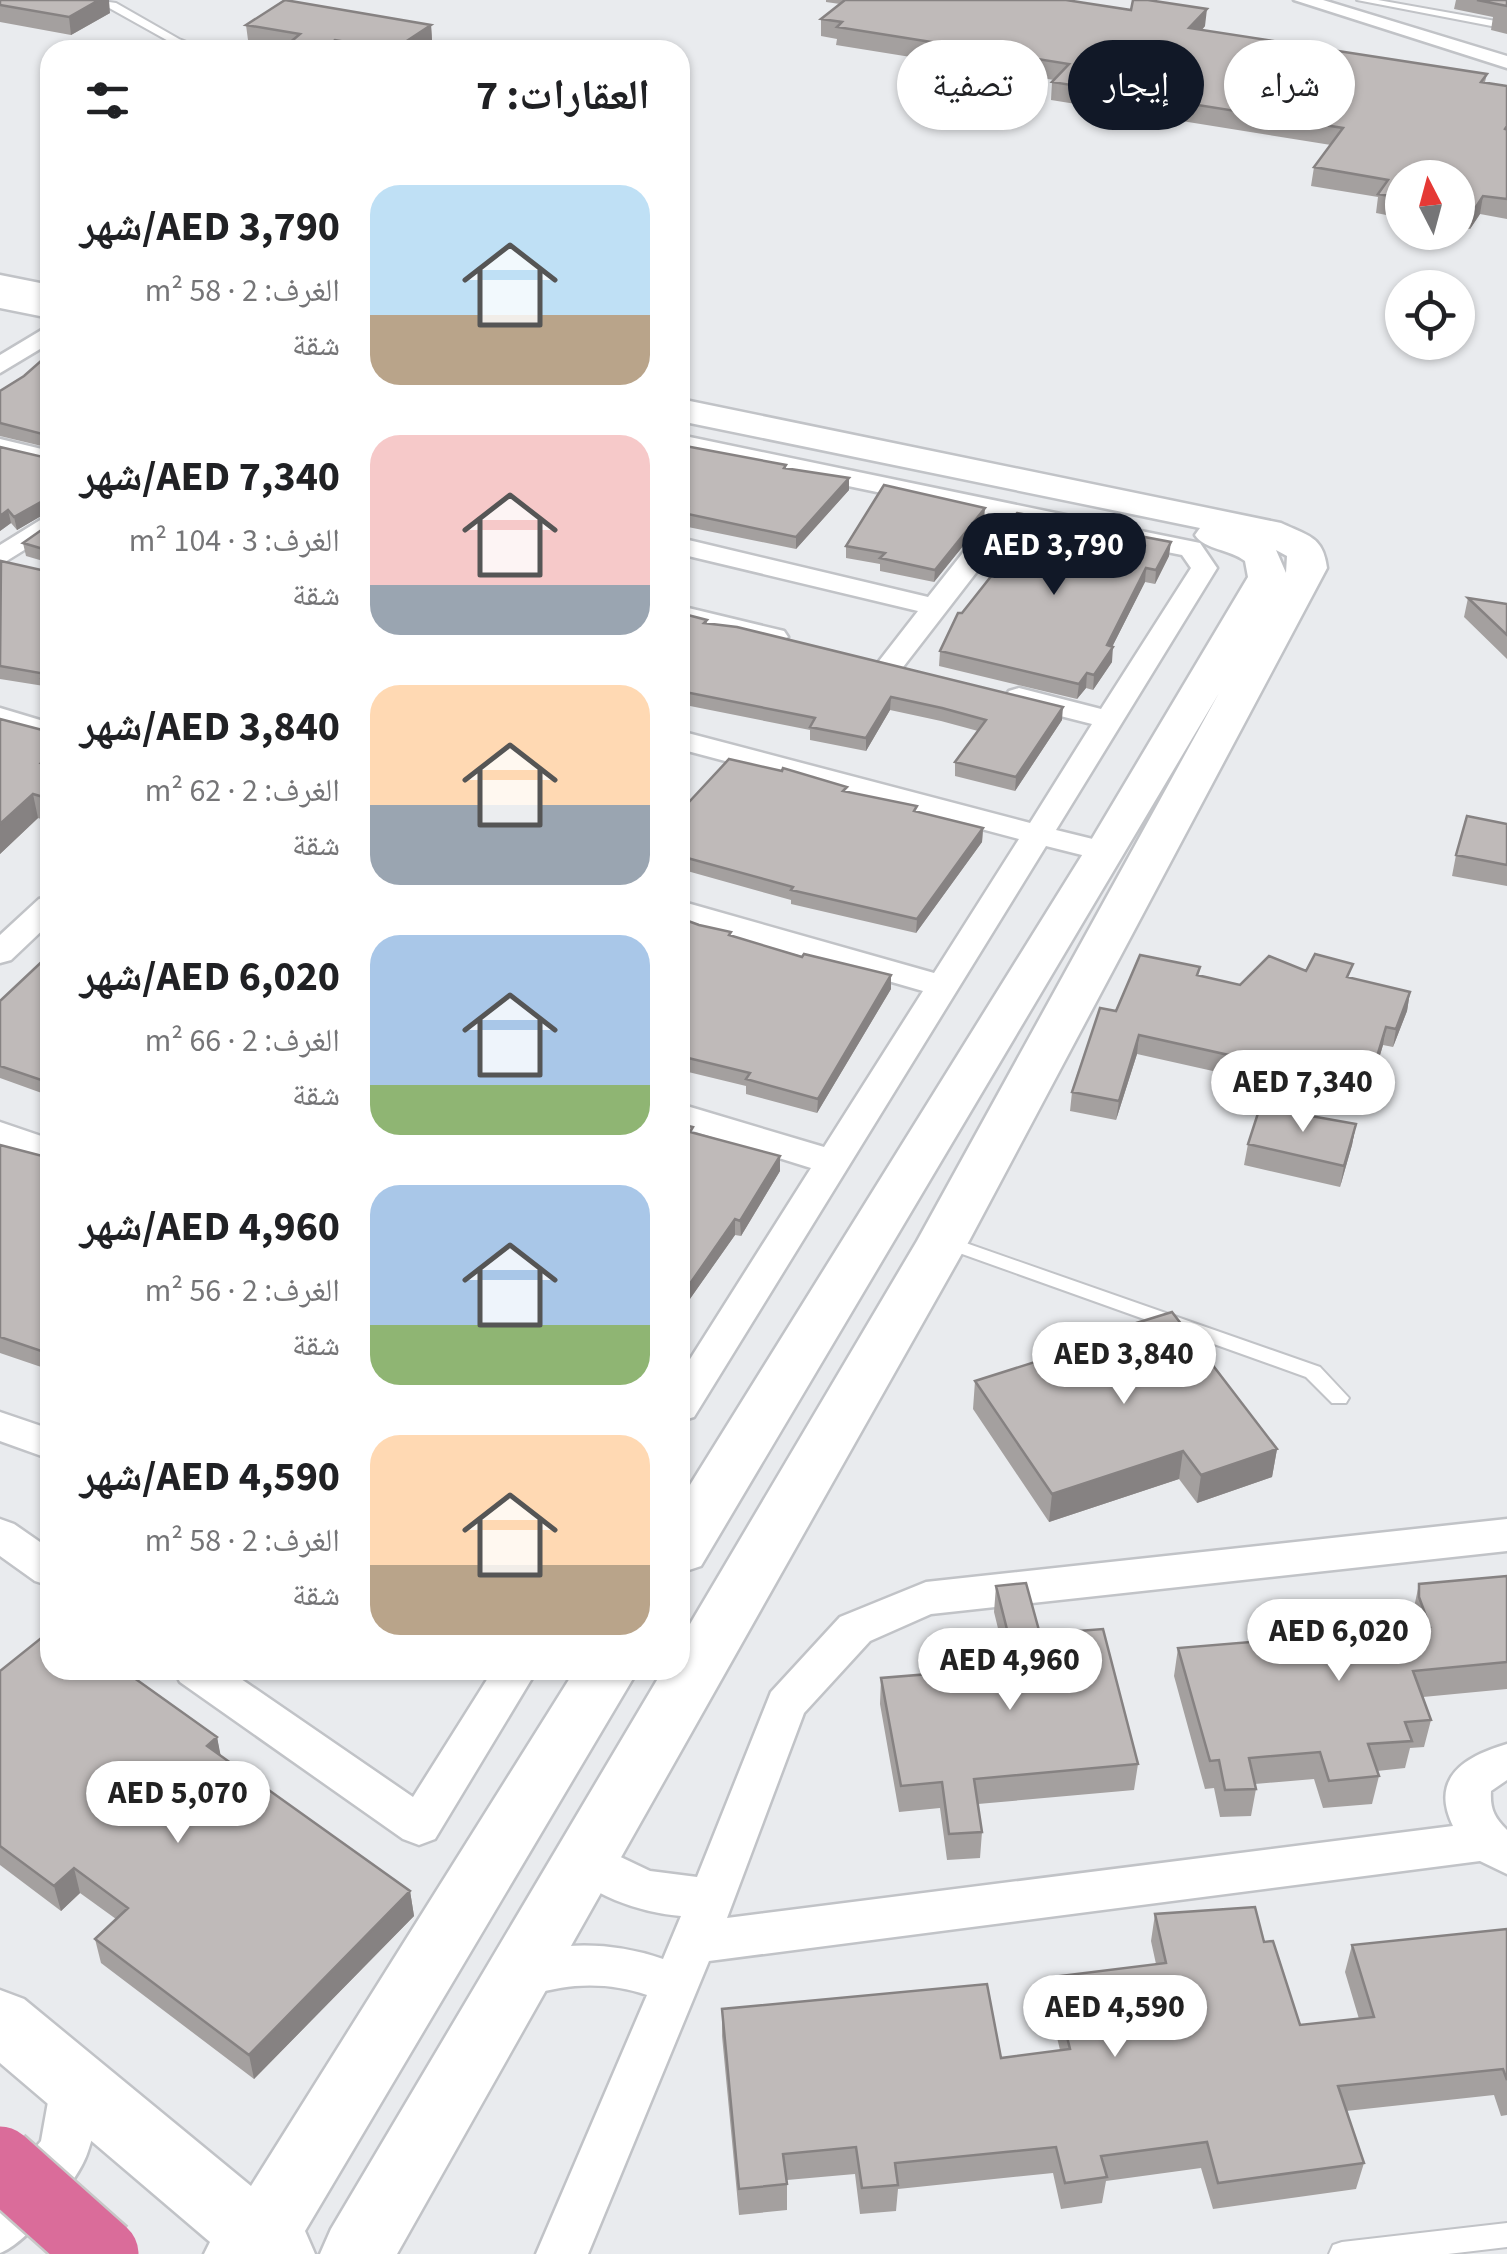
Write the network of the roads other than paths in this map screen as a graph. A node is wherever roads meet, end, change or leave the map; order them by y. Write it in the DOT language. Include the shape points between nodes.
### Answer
graph roads {
  1 [pos="100,0"];
  2 [pos="1303,0"];
  3 [pos="1362,0"];
  4 [pos="1507,26"];
  5 [pos="175,40"];
  6 [pos="1507,62"];
  7 [pos="0,272"];
  8 [pos="40,280"];
  9 [pos="0,285"];
  10 [pos="40,293"];
  11 [pos="0,301"];
  12 [pos="40,310"];
  13 [pos="40,339"];
  14 [pos="0,366"];
  15 [pos="690,412"];
  16 [pos="690,427"];
  17 [pos="690,445"];
  18 [pos="0,447"];
  19 [pos="40,457"];
  20 [pos="1010,512"];
  21 [pos="40,529"];
  22 [pos="690,548"];
  23 [pos="0,559"];
  24 [pos="33,570"];
  25 [pos="935,607"];
  26 [pos="690,616"];
  27 [pos="794,642"];
  28 [pos="926,674"];
  29 [pos="1000,692"];
  30 [pos="0,718"];
  31 [pos="1110,720"];
  32 [pos="40,729"];
  33 [pos="690,743"];
  34 [pos="1039,834"];
  35 [pos="1106,852"];
  36 [pos="690,914"];
  37 [pos="40,919"];
  38 [pos="0,952"];
  39 [pos="944,986"];
  40 [pos="690,1118"];
  41 [pos="0,1134"];
  42 [pos="40,1148"];
  43 [pos="833,1162"];
  44 [pos="943,1241"];
  45 [pos="690,1370"];
  46 [pos="1338,1398"];
  47 [pos="0,1426"];
  48 [pos="40,1440"];
  49 [pos="690,1534"];
  50 [pos="0,1535"];
  51 [pos="1507,1535"];
  52 [pos="40,1563"];
  53 [pos="208,1680"];
  54 [pos="510,1680"];
  55 [pos="600,1680"];
  56 [pos="1504,1758"];
  57 [pos="1496,1848"];
  58 [pos="587,1860"];
  59 [pos="714,1896"];
  60 [pos="683,1964"];
  61 [pos="520,1975"];
  62 [pos="0,2022"];
  63 [pos="75,2084"];
  64 [pos="0,2162"];
  65 [pos="0,2229"];
  66 [pos="1507,2235"];
  67 [pos="260,2249"];
  68 [pos="103,2254"];
  69 [pos="358,2254"];
  70 [pos="562,2254"];
  71 [pos="1342,2254"];
  1 -- 5 [label="lane"];
  2 -- 6 [label="street"];
  3 -- 4 [label="lane"];
  7 -- 8 [label="street"];
  9 -- 10 [label="street"];
  11 -- 12 [label="street"];
  13 -- 14 [label="street"];
  15 -- 44 [label="street" via="1232,523 1306,550 1302,583"];
  16 -- 35 [label="street" via="1203,532 1258,551 1267,577"];
  17 -- 20 [label="street"];
  18 -- 19 [label="street"];
  20 -- 25 [label="street"];
  20 -- 31 [label="street" via="1191,550 1203,562"];
  21 -- 23 [label="street"];
  22 -- 25 [label="street"];
  23 -- 24 [label="street"];
  25 -- 28 [label="street" via="880,663"];
  26 -- 27 [label="street"];
  29 -- 31 [label="street"];
  30 -- 32 [label="street"];
  31 -- 34 [label="street"];
  33 -- 34 [label="street"];
  34 -- 35 [label="street"];
  34 -- 39 [label="street"];
  35 -- 49 [label="street"];
  36 -- 39 [label="street"];
  37 -- 38 [label="street"];
  39 -- 43 [label="street"];
  40 -- 43 [label="street"];
  41 -- 42 [label="street"];
  43 -- 45 [label="street"];
  44 -- 46 [label="lane" via="1313,1372"];
  44 -- 58 [label="street"];
  47 -- 48 [label="street"];
  50 -- 52 [label="street"];
  51 -- 59 [label="street" via="926,1598 855,1629 786,1704"];
  53 -- 54 [label="street" via="418,1826"];
  55 -- 67 [label="street"];
  56 -- 57 [label="street" via="1484,1770 1467,1795 1468,1811"];
  57 -- 60 [label="street"];
  58 -- 59 [label="street" via="634,1888 676,1900"];
  58 -- 61 [label="street"];
  59 -- 60 [label="street"];
  60 -- 61 [label="street" via="577,1965"];
  60 -- 70 [label="street"];
  61 -- 69 [label="street"];
  62 -- 63 [label="street"];
  63 -- 65 [label="street" via="64,2151"];
  63 -- 67 [label="street"];
  64 -- 68 [label="highway, bridge"];
  66 -- 71 [label="lane"];
}
